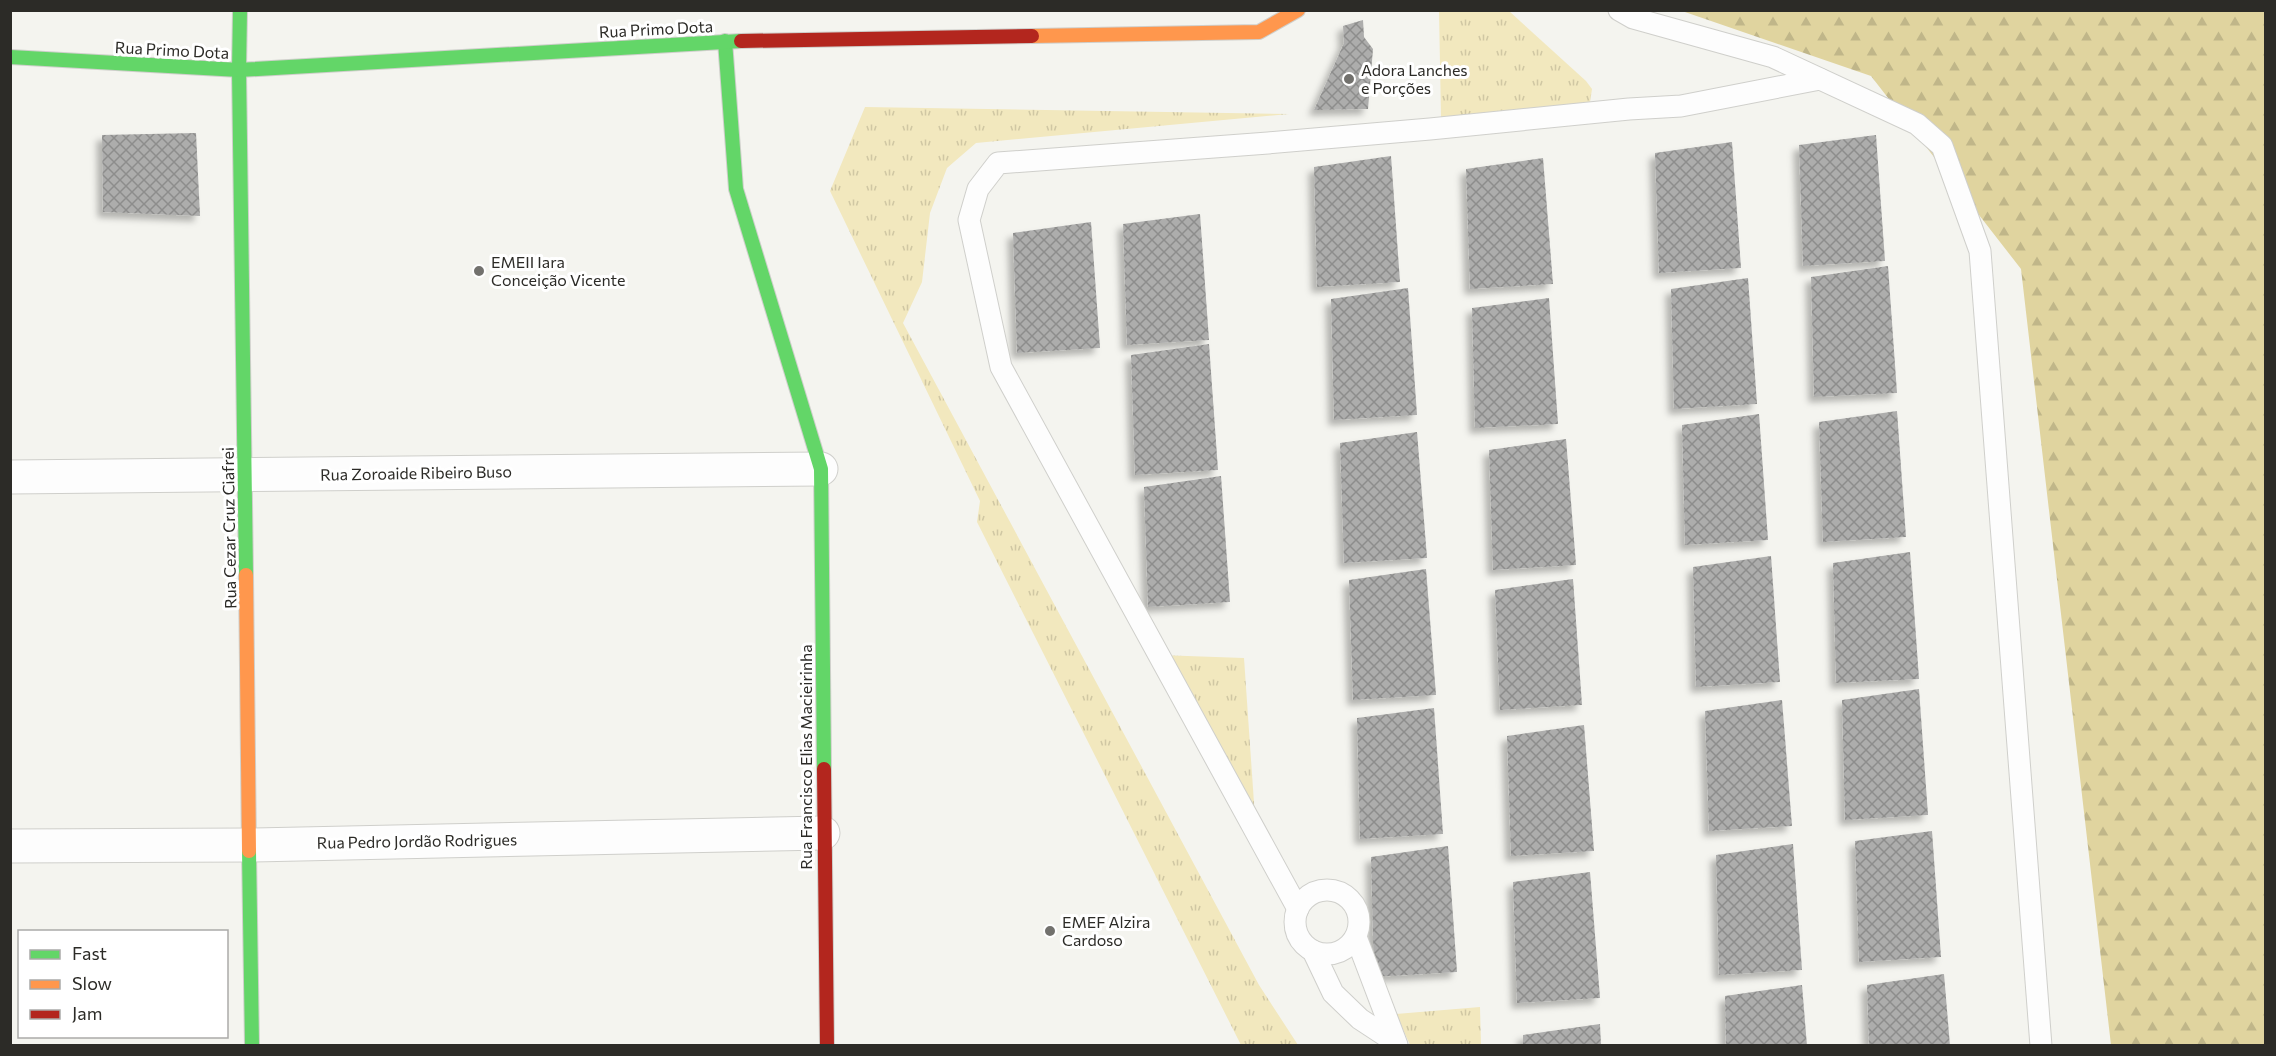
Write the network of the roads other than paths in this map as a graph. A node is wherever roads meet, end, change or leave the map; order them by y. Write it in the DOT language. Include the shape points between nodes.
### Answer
graph roads {
  1 [pos="240,10"];
  2 [pos="1298,10"];
  3 [pos="1619,10"];
  4 [pos="725,41"];
  5 [pos="10,57"];
  6 [pos="239,70"];
  7 [pos="1820,79"];
  8 [pos="821,469"];
  9 [pos="244,475"];
  10 [pos="10,477"];
  11 [pos="823,833"];
  12 [pos="250,845"];
  13 [pos="10,846"];
  14 [pos="1298,909"];
  15 [pos="1356,937"];
  16 [pos="1313,951"];
  17 [pos="1396,1044"];
  18 [pos="252,1046"];
  19 [pos="827,1046"];
  20 [pos="2041,1046"];
  1 -- 6 [label="street, Rua Cezar Cruz Ciafrei"];
  2 -- 4 [label="street, Rua Primo Dota" via="1259,32"];
  3 -- 7 [label="lane" via="1634,18 1773,57"];
  4 -- 6 [label="street, Rua Primo Dota"];
  4 -- 8 [label="street, Rua Francisco Elias Macieirinha" via="736,189"];
  5 -- 6 [label="street, Rua Primo Dota"];
  6 -- 9 [label="street, Rua Cezar Cruz Ciafrei"];
  7 -- 14 [label="lane" via="1681,106 998,163 978,189 969,220 1001,367"];
  7 -- 20 [label="lane" via="1917,124 1942,146 1980,251"];
  8 -- 9 [label="street, Rua Zoroaide Ribeiro Buso"];
  8 -- 11 [label="street, Rua Francisco Elias Macieirinha"];
  9 -- 10 [label="street, Rua Zoroaide Ribeiro Buso"];
  9 -- 12 [label="street, Rua Cezar Cruz Ciafrei"];
  11 -- 12 [label="street, Rua Pedro Jordão Rodrigues"];
  11 -- 19 [label="street, Rua Francisco Elias Macieirinha"];
  12 -- 13 [label="street, Rua Pedro Jordão Rodrigues"];
  12 -- 18 [label="street, Rua Cezar Cruz Ciafrei"];
  14 -- 15 [label="lane" via="1305,898 1316,892 1341,893 1357,912"];
  14 -- 16 [label="lane" via="1297,933"];
  15 -- 16 [label="lane" via="1338,953"];
  15 -- 17 [label="lane"];
  16 -- 17 [label="lane" via="1333,993 1360,1019"];
}
